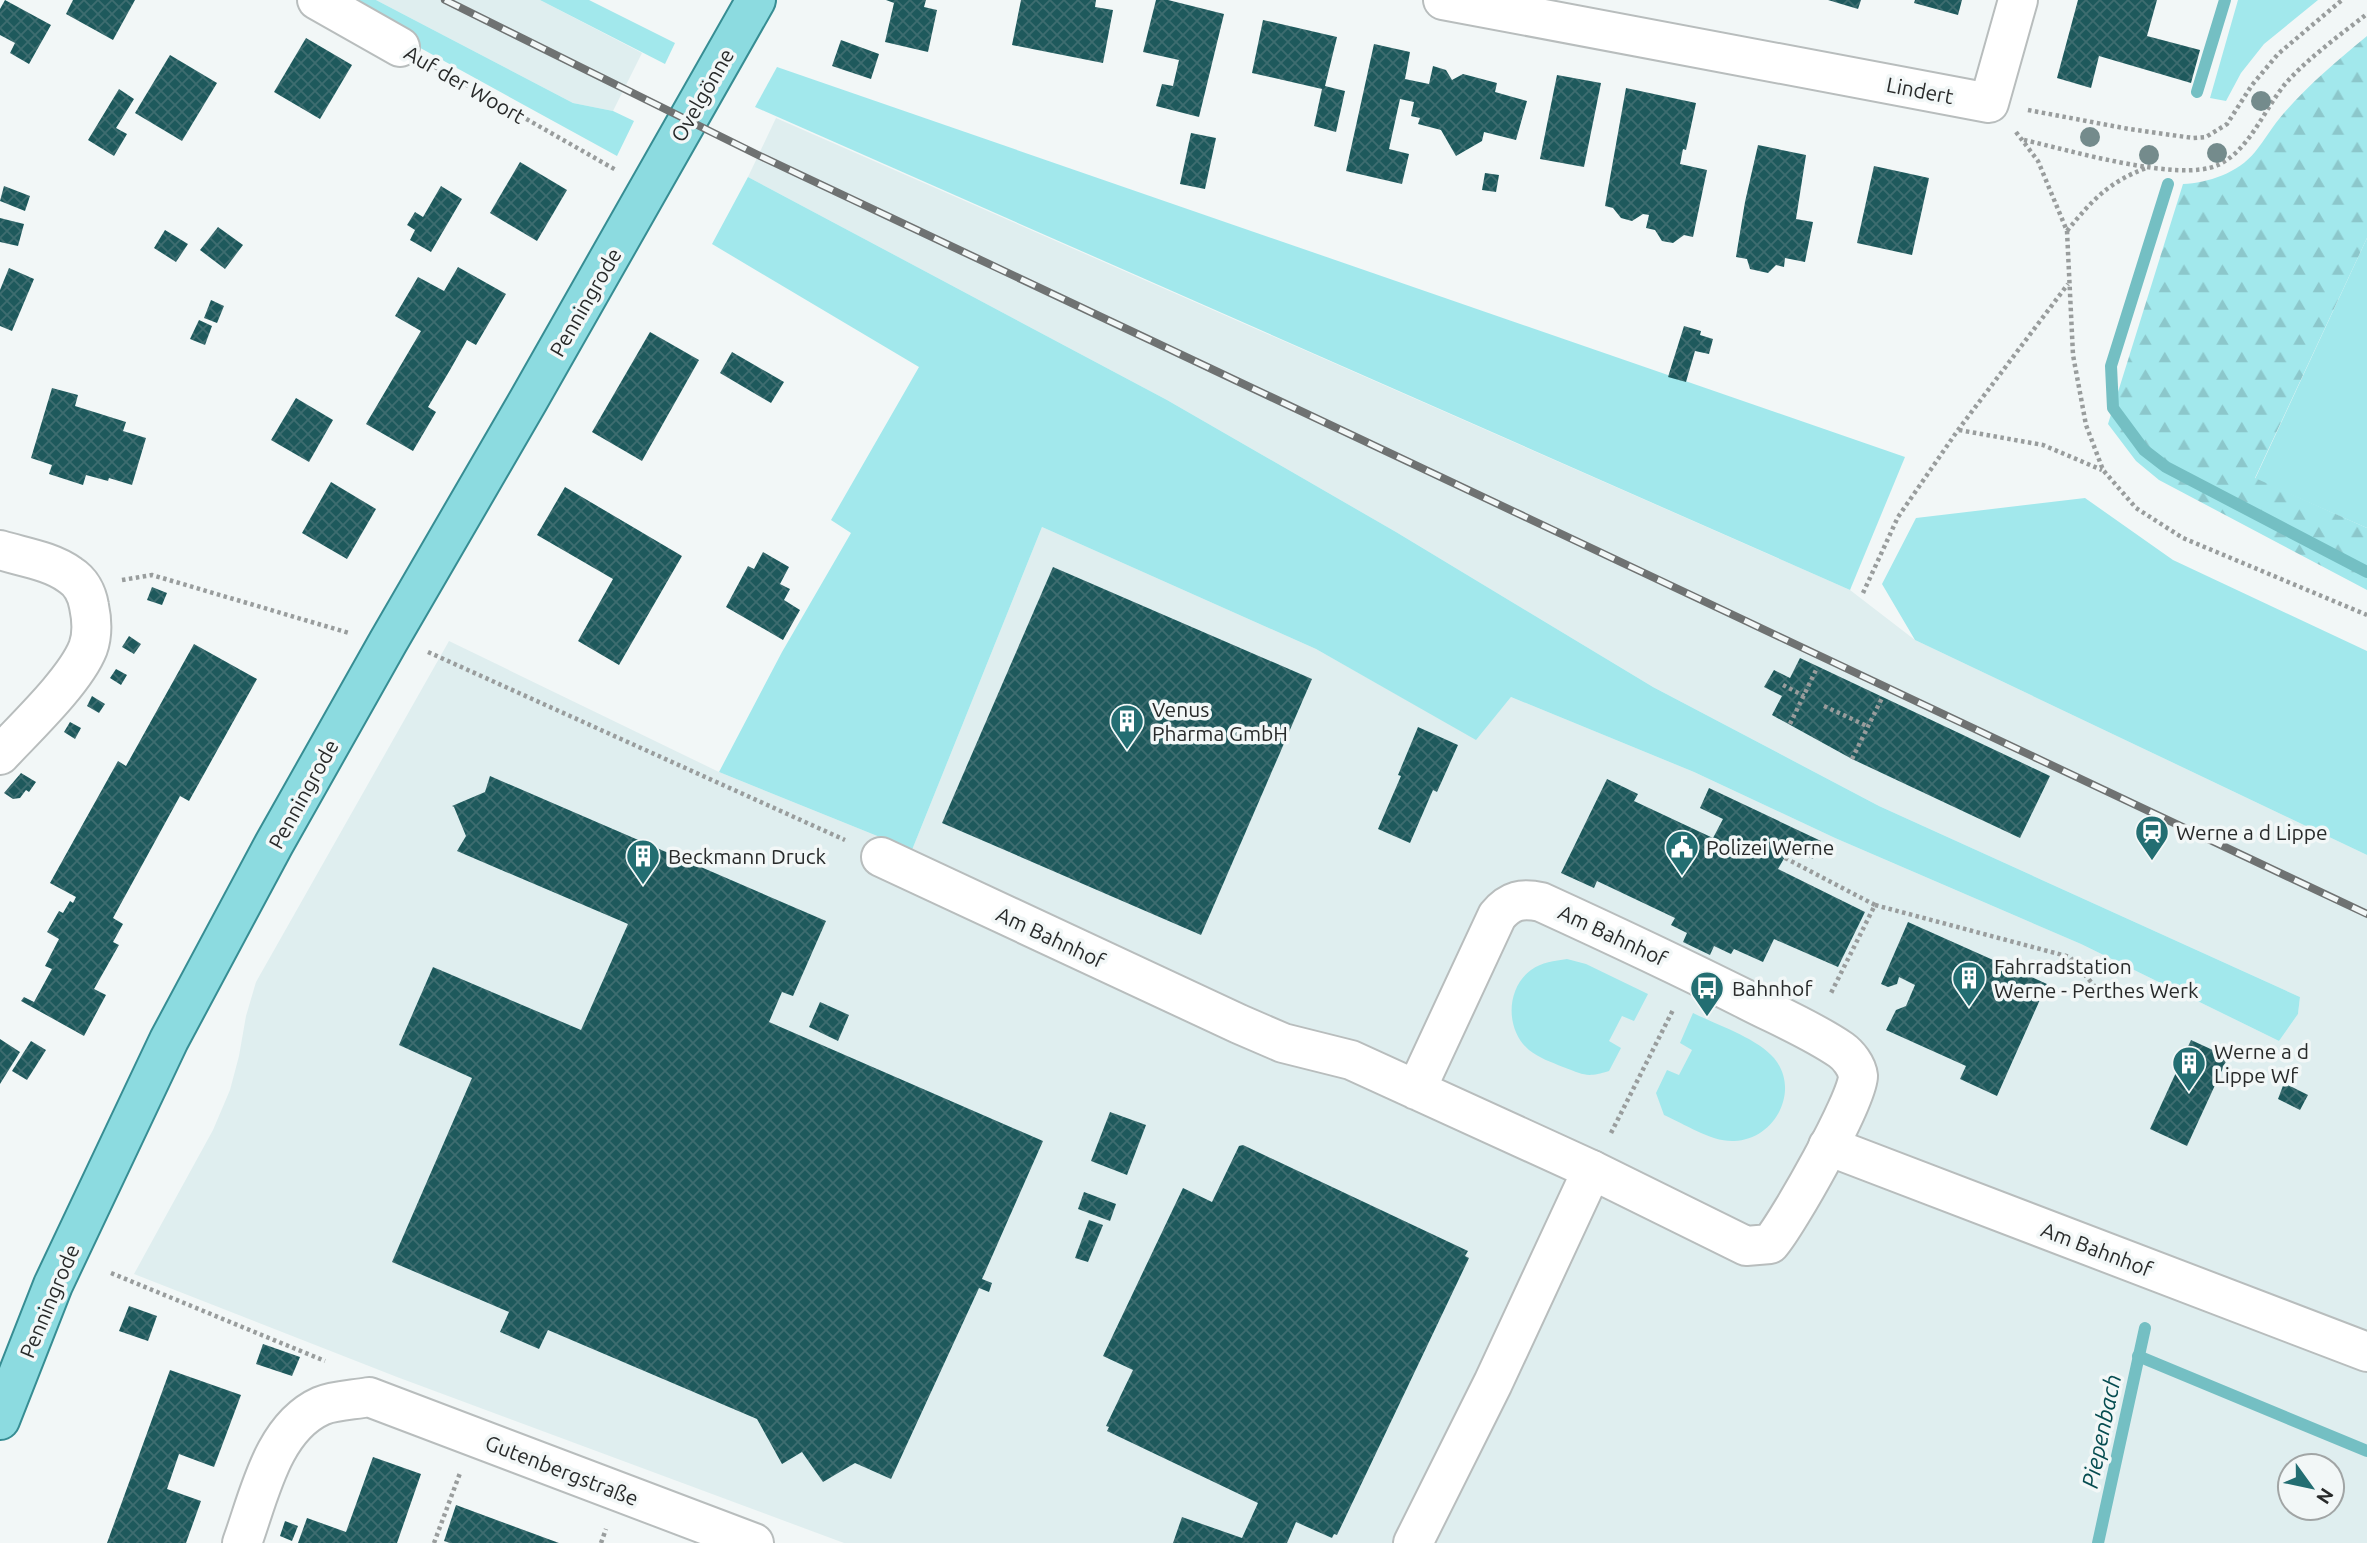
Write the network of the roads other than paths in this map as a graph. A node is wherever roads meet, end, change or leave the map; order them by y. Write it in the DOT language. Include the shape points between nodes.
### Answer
graph roads {
  1 [pos="317,0"];
  2 [pos="756,0"];
  3 [pos="1443,0"];
  4 [pos="2018,0"];
  5 [pos="1488,4"];
  6 [pos="400,47"];
  7 [pos="648,190"];
  8 [pos="0,550"];
  9 [pos="0,755"];
  10 [pos="881,857"];
  11 [pos="1416,1090"];
  12 [pos="1828,1146"];
  13 [pos="1592,1170"];
  14 [pos="2367,1352"];
  15 [pos="0,1420"];
  16 [pos="242,1543"];
  17 [pos="754,1543"];
  18 [pos="1413,1543"];
  1 -- 6 [label="street, Auf der Woort"];
  2 -- 7 [label="main road, Ovelgönne"];
  3 -- 5 [label="street, Lindert"];
  4 -- 5 [label="street, Lindert" via="1989,103"];
  7 -- 15 [label="main road, Penningrode" via="372,639 275,844 145,1088 53,1285"];
  8 -- 9 [label="street" via="73,577 83,587 92,632 79,667"];
  10 -- 11 [label="street, Am Bahnhof" via="1239,1024 1283,1043 1351,1060"];
  11 -- 12 [label="street, Am Bahnhof" via="1497,916 1506,905 1528,899 1692,971 1843,1051 1858,1076"];
  11 -- 13 [label="street, Am Bahnhof"];
  12 -- 13 [label="street, Am Bahnhof" via="1781,1232 1761,1247 1746,1246"];
  12 -- 14 [label="street, Am Bahnhof"];
  13 -- 18 [label="street"];
  16 -- 17 [label="street, Gutenbergstraße" via="275,1450 293,1426 321,1406 369,1397"];
}
